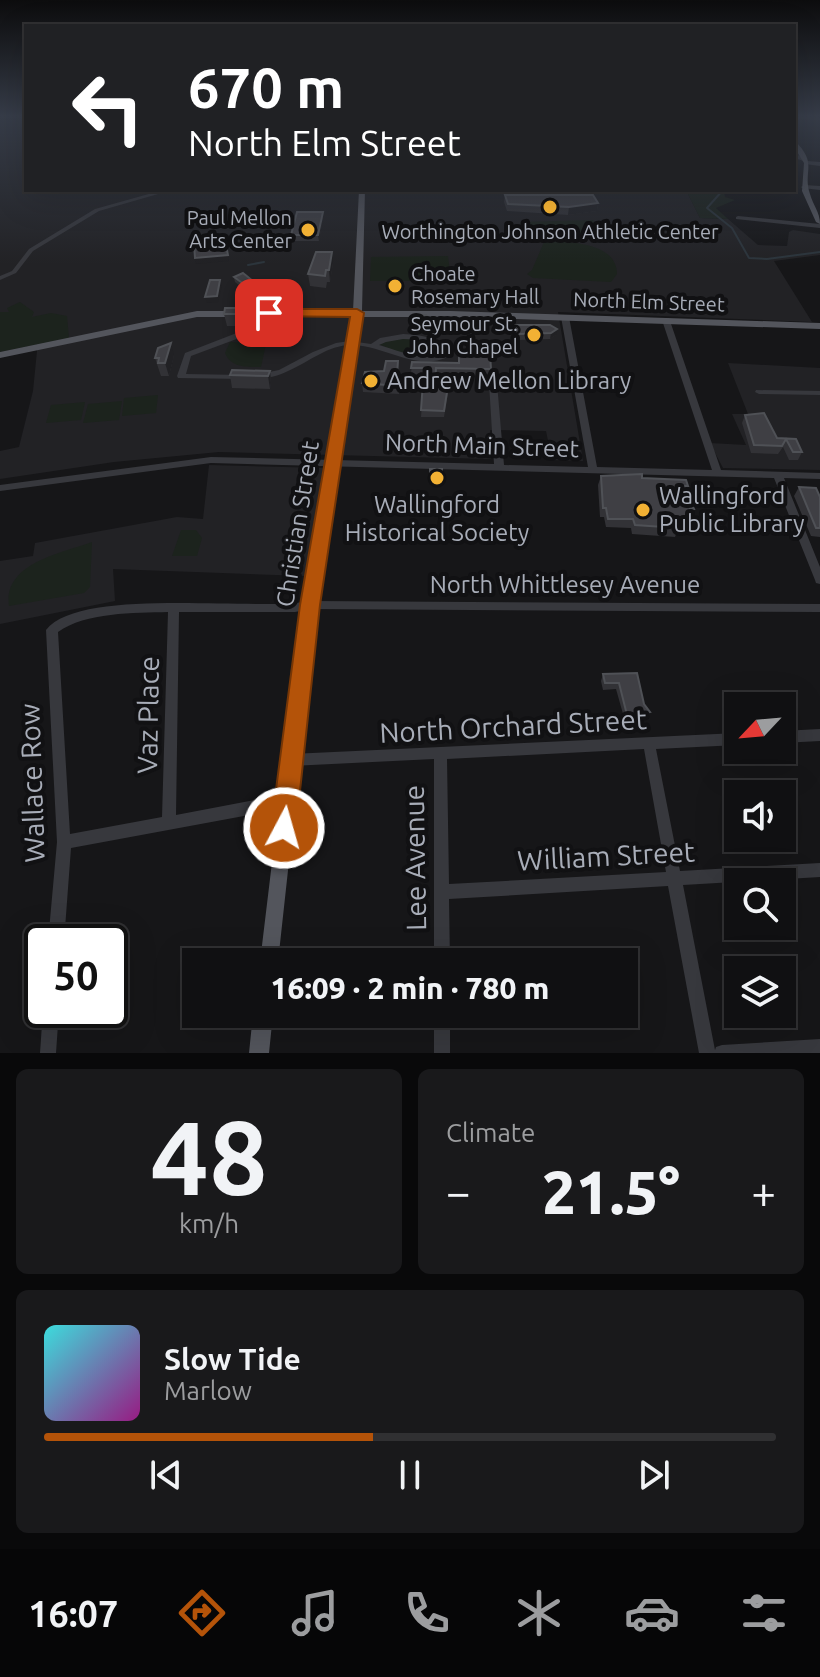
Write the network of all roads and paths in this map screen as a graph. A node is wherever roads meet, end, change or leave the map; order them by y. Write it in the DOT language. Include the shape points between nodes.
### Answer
graph roads {
  1 [pos="806,166"];
  2 [pos="804,187"];
  3 [pos="820,188"];
  4 [pos="162,192"];
  5 [pos="362,192"];
  6 [pos="738,218"];
  7 [pos="819,220"];
  8 [pos="0,278"];
  9 [pos="269,313"];
  10 [pos="357,313"];
  11 [pos="565,317"];
  12 [pos="666,320"];
  13 [pos="820,326"];
  14 [pos="354,343"];
  15 [pos="375,344"];
  16 [pos="0,355"];
  17 [pos="493,383"];
  18 [pos="759,392"];
  19 [pos="820,393"];
  20 [pos="334,462"];
  21 [pos="499,466"];
  22 [pos="593,470"];
  23 [pos="718,474"];
  24 [pos="778,475"];
  25 [pos="820,476"];
  26 [pos="0,488"];
  27 [pos="820,580"];
  28 [pos="310,605"];
  29 [pos="820,608"];
  30 [pos="174,609"];
  31 [pos="56,623"];
  32 [pos="820,735"];
  33 [pos="796,736"];
  34 [pos="724,740"];
  35 [pos="649,743"];
  36 [pos="440,753"];
  37 [pos="291,760"];
  38 [pos="287,801"];
  39 [pos="169,823"];
  40 [pos="64,842"];
  41 [pos="820,870"];
  42 [pos="673,878"];
  43 [pos="442,892"];
  44 [pos="57,924"];
  45 [pos="271,948"];
  46 [pos="442,948"];
  47 [pos="50,1028"];
  48 [pos="262,1028"];
  49 [pos="442,1028"];
  50 [pos="820,1047"];
  51 [pos="48,1053"];
  52 [pos="259,1053"];
  53 [pos="442,1053"];
  54 [pos="707,1053"];
  55 [pos="722,1053"];
  1 -- 2 [label="main road"];
  2 -- 3 [label="street"];
  2 -- 7 [label="main road"];
  4 -- 8 [label="street" via="97,210 31,250 14,272"];
  5 -- 10 [label="main road, Christian Street"];
  6 -- 7 [label="street"];
  9 -- 10 [label="main road, North Elm Street"];
  9 -- 14 [label="street" via="260,327 188,355 181,376 267,377 336,345"];
  9 -- 16 [label="main road, North Elm Street" via="185,316"];
  10 -- 11 [label="main road, North Elm Street"];
  10 -- 14 [label="main road, Christian Street"];
  11 -- 12 [label="main road, North Elm Street"];
  11 -- 22 [label="street"];
  12 -- 13 [label="main road, North Elm Street"];
  12 -- 23 [label="street"];
  14 -- 15 [label="street"];
  14 -- 20 [label="main road, Christian Street"];
  15 -- 15 [label="street" via="419,360 450,353 414,337 390,337"];
  17 -- 21 [label="street"];
  18 -- 19 [label="street"];
  20 -- 21 [label="street, North Main Street"];
  20 -- 26 [label="street, North Main Street" via="201,460"];
  20 -- 28 [label="main road, Christian Street"];
  21 -- 22 [label="street, North Main Street"];
  22 -- 23 [label="street, North Main Street"];
  23 -- 24 [label="street, North Main Street"];
  24 -- 25 [label="street, North Main Street"];
  24 -- 27 [label="street"];
  28 -- 29 [label="street, North Whittlesey Avenue"];
  28 -- 30 [label="street, North Whittlesey Avenue"];
  28 -- 37 [label="main road, Christian Street"];
  30 -- 31 [label="street, North Whittlesey Avenue" via="95,611"];
  30 -- 39 [label="street, Vaz Place"];
  31 -- 40 [label="street, Wallace Row" via="52,630"];
  32 -- 33 [label="street"];
  34 -- 35 [label="street, North Orchard Street"];
  35 -- 36 [label="street, North Orchard Street"];
  35 -- 42 [label="street"];
  36 -- 37 [label="street, North Orchard Street"];
  36 -- 43 [label="street, Lee Avenue"];
  37 -- 38 [label="main road, Christian Street"];
  38 -- 39 [label="street"];
  38 -- 45 [label="main road, Christian Street"];
  39 -- 40 [label="street"];
  40 -- 44 [label="street, Wallace Row"];
  41 -- 42 [label="street, William Street"];
  42 -- 43 [label="street, William Street"];
  42 -- 54 [label="street"];
  43 -- 46 [label="street, Lee Avenue"];
  47 -- 51 [label="street"];
  48 -- 52 [label="main road"];
  49 -- 53 [label="street"];
  50 -- 55 [label="street"];
}
